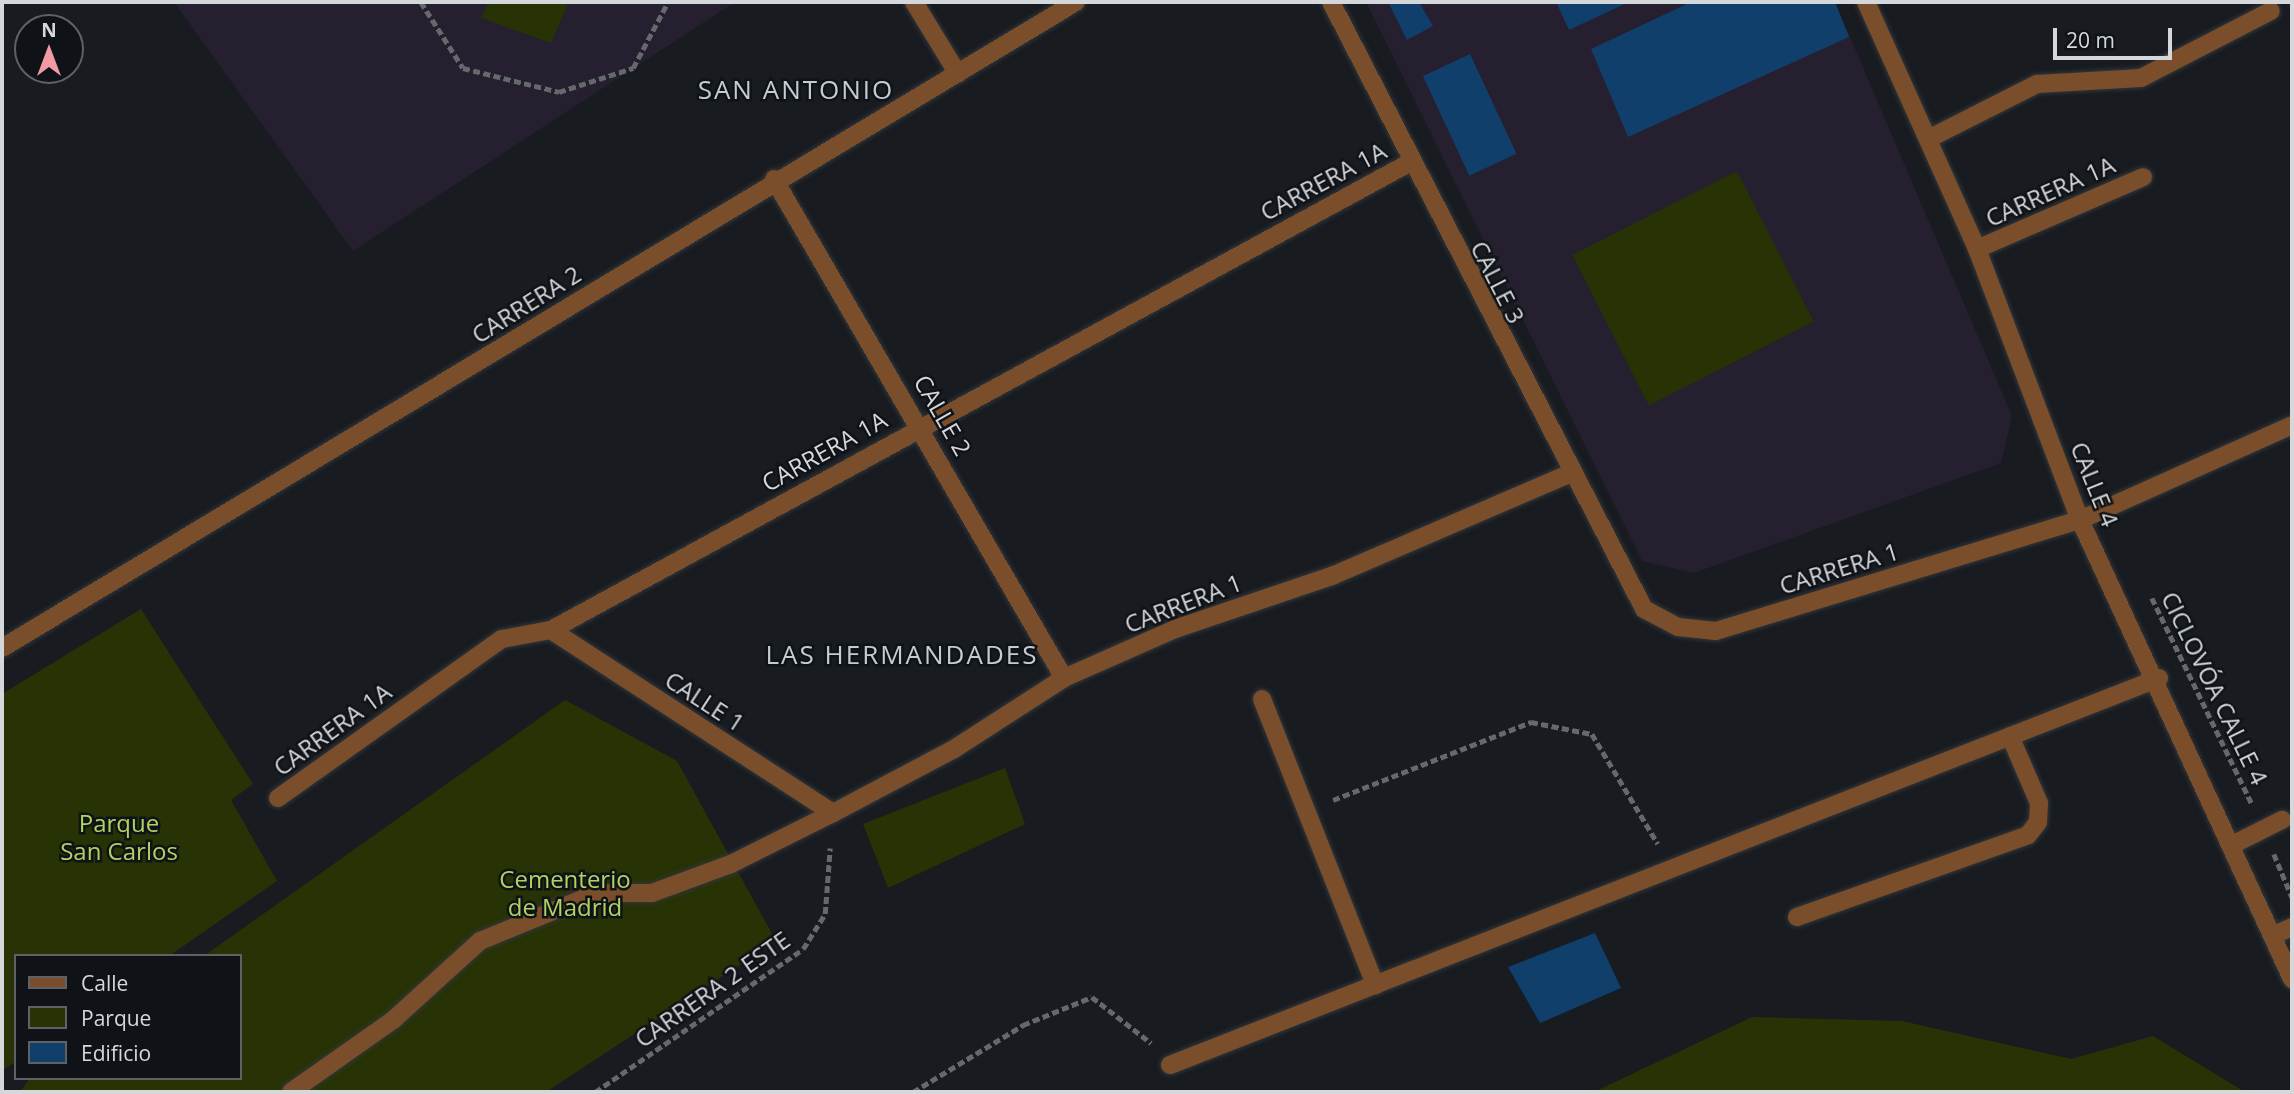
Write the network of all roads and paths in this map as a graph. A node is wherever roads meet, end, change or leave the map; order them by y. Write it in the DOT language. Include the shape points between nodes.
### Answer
graph roads {
  1 [pos="421,2"];
  2 [pos="668,2"];
  3 [pos="914,2"];
  4 [pos="1076,2"];
  5 [pos="1331,2"];
  6 [pos="1866,2"];
  7 [pos="2271,11"];
  8 [pos="958,74"];
  9 [pos="1930,138"];
  10 [pos="1409,163"];
  11 [pos="2143,177"];
  12 [pos="774,179"];
  13 [pos="1977,249"];
  14 [pos="921,425"];
  15 [pos="2292,425"];
  16 [pos="1569,474"];
  17 [pos="2080,520"];
  18 [pos="1626,581"];
  19 [pos="2149,593"];
  20 [pos="551,630"];
  21 [pos="2,648"];
  22 [pos="1064,678"];
  23 [pos="2159,678"];
  24 [pos="1262,699"];
  25 [pos="2010,736"];
  26 [pos="278,798"];
  27 [pos="1306,811"];
  28 [pos="833,813"];
  29 [pos="2282,820"];
  30 [pos="2265,832"];
  31 [pos="2234,844"];
  32 [pos="1672,868"];
  33 [pos="2292,897"];
  34 [pos="1797,917"];
  35 [pos="2292,927"];
  36 [pos="2274,935"];
  37 [pos="2292,979"];
  38 [pos="1375,985"];
  39 [pos="1170,1065"];
  40 [pos="291,1092"];
  41 [pos="595,1092"];
  42 [pos="913,1092"];
  1 -- 2 [label="path" via="463,68 559,92 633,68"];
  3 -- 8 [label="street"];
  4 -- 8 [label="street, CARRERA 2"];
  5 -- 10 [label="street, CALLE 3"];
  6 -- 9 [label="street, CALLE 4"];
  7 -- 9 [label="street" via="2141,78 2038,84"];
  8 -- 12 [label="street, CARRERA 2"];
  9 -- 13 [label="street, CALLE 4"];
  10 -- 14 [label="street, CARRERA 1A"];
  10 -- 16 [label="street, CALLE 3"];
  11 -- 13 [label="street, CARRERA 1A"];
  12 -- 14 [label="street, CALLE 2"];
  12 -- 21 [label="street, CARRERA 2"];
  13 -- 17 [label="street, CALLE 4"];
  14 -- 20 [label="street, CARRERA 1A"];
  14 -- 22 [label="street, CALLE 2"];
  15 -- 17 [label="street, CARRERA 1"];
  16 -- 18 [label="street, CALLE 3"];
  16 -- 22 [label="street, CARRERA 1" via="1332,576 1175,629"];
  17 -- 18 [label="street, CARRERA 1" via="1716,631 1678,627 1644,609"];
  17 -- 23 [label="street, CALLE 4"];
  19 -- 30 [label="path, CICLOVÓA CALLE 4"];
  20 -- 26 [label="street, CARRERA 1A" via="502,639"];
  20 -- 28 [label="street, CALLE 1"];
  22 -- 28 [label="street, CARRERA 1" via="954,749"];
  23 -- 25 [label="street"];
  23 -- 31 [label="street, CALLE 4"];
  24 -- 27 [label="street"];
  25 -- 32 [label="street"];
  25 -- 34 [label="street" via="2039,803 2038,822 2028,835"];
  27 -- 32 [label="path" via="1531,722 1592,734"];
  27 -- 38 [label="street"];
  28 -- 40 [label="street, CARRERA 1" via="665,888 597,893 480,941 393,1020"];
  28 -- 41 [label="path, CARRERA 2 ESTE" via="825,914 803,949"];
  29 -- 30 [label="street"];
  30 -- 31 [label="street"];
  30 -- 33 [label="path, CICLOVÓA CALLE 4"];
  31 -- 36 [label="street, CALLE 4"];
  32 -- 38 [label="street"];
  35 -- 36 [label="street"];
  36 -- 37 [label="street, CALLE 4"];
  38 -- 39 [label="street"];
  39 -- 42 [label="path" via="1142,1032 1092,997 1023,1025"];
}
